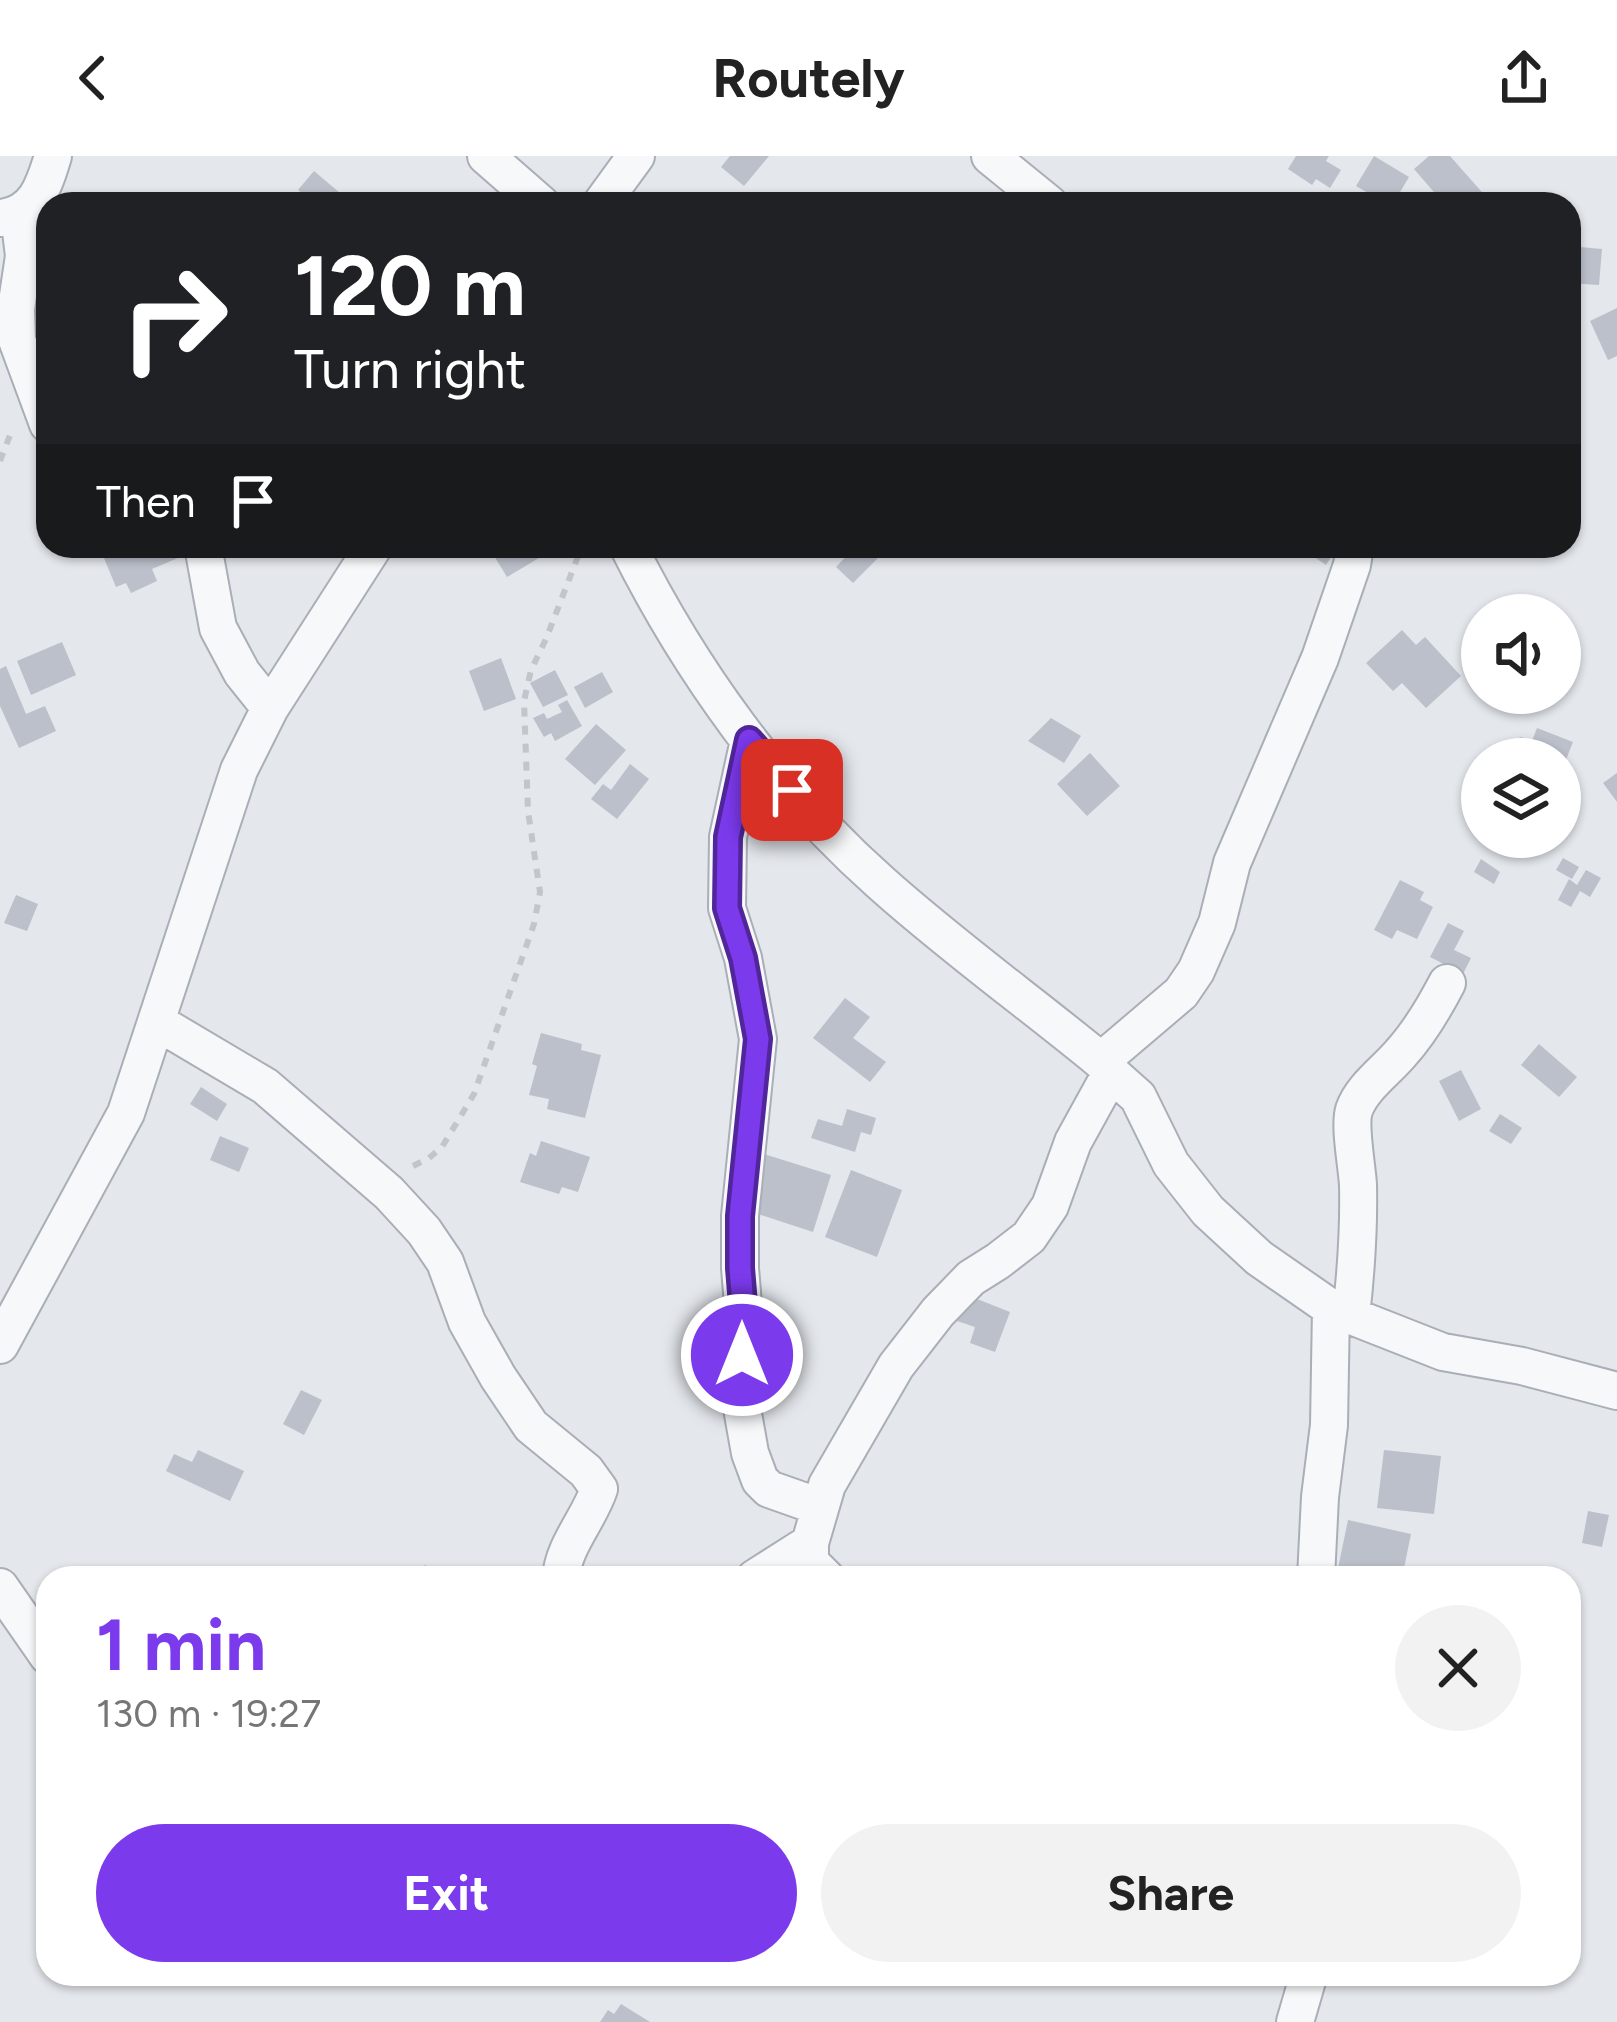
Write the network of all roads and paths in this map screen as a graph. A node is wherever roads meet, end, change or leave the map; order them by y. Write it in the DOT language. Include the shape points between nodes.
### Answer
graph roads {
  1 [pos="53,156"];
  2 [pos="486,156"];
  3 [pos="636,156"];
  4 [pos="990,156"];
  5 [pos="38,192"];
  6 [pos="527,192"];
  7 [pos="610,192"];
  8 [pos="1034,192"];
  9 [pos="36,198"];
  10 [pos="9,216"];
  11 [pos="36,391"];
  12 [pos="204,558"];
  13 [pos="366,558"];
  14 [pos="577,558"];
  15 [pos="634,558"];
  16 [pos="1353,558"];
  17 [pos="270,708"];
  18 [pos="749,740"];
  19 [pos="1447,983"];
  20 [pos="157,1022"];
  21 [pos="1106,1067"];
  22 [pos="377,1184"];
  23 [pos="1341,1312"];
  24 [pos="0,1345"];
  25 [pos="1617,1391"];
  26 [pos="820,1507"];
  27 [pos="810,1543"];
  28 [pos="562,1566"];
  29 [pos="774,1566"];
  30 [pos="814,1566"];
  31 [pos="1317,1566"];
  32 [pos="0,1587"];
  33 [pos="36,1639"];
  34 [pos="1306,1986"];
  35 [pos="1295,2022"];
  1 -- 5 [label="street"];
  2 -- 6 [label="street"];
  3 -- 7 [label="street"];
  4 -- 8 [label="street"];
  9 -- 10 [label="street"];
  10 -- 11 [label="street" via="24,256 17,340"];
  12 -- 17 [label="street" via="218,628"];
  13 -- 17 [label="street"];
  14 -- 22 [label="path" via="524,701 540,892 520,972 474,1094 442,1148"];
  15 -- 18 [label="street"];
  16 -- 21 [label="street" via="1196,971"];
  17 -- 20 [label="street" via="239,770"];
  18 -- 21 [label="street" via="878,882"];
  18 -- 26 [label="street" via="728,837 727,908 758,1039 740,1216 740,1397 760,1480"];
  19 -- 23 [label="street" via="1354,1108 1359,1229"];
  20 -- 22 [label="street" via="265,1087"];
  20 -- 24 [label="street" via="126,1113"];
  21 -- 23 [label="street" via="1138,1097 1171,1164 1208,1211 1259,1258"];
  21 -- 26 [label="street" via="1050,1206 1029,1237 970,1278 896,1366"];
  22 -- 28 [label="street" via="445,1262 467,1322 531,1426 596,1481 593,1506"];
  23 -- 25 [label="street" via="1443,1352"];
  23 -- 31 [label="street"];
  26 -- 27 [label="street"];
  27 -- 29 [label="street"];
  27 -- 30 [label="street"];
  32 -- 33 [label="street"];
  34 -- 35 [label="street"];
}
